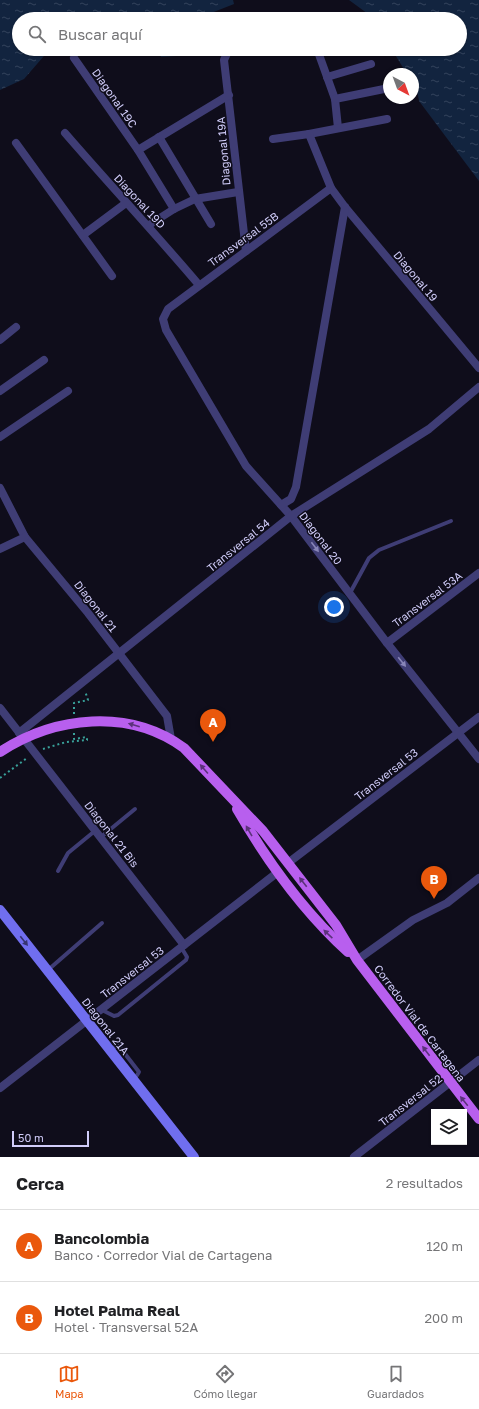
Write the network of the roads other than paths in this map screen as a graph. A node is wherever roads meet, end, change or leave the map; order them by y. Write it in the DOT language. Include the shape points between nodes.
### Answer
graph roads {
  1 [pos="226,56"];
  2 [pos="320,56"];
  3 [pos="74,58"];
  4 [pos="371,64"];
  5 [pos="327,77"];
  6 [pos="383,89"];
  7 [pos="229,95"];
  8 [pos="335,99"];
  9 [pos="387,119"];
  10 [pos="338,128"];
  11 [pos="65,133"];
  12 [pos="309,134"];
  13 [pos="159,137"];
  14 [pos="273,139"];
  15 [pos="16,143"];
  16 [pos="138,150"];
  17 [pos="331,188"];
  18 [pos="238,192"];
  19 [pos="195,199"];
  20 [pos="126,203"];
  21 [pos="345,207"];
  22 [pos="174,209"];
  23 [pos="211,224"];
  24 [pos="149,225"];
  25 [pos="83,235"];
  26 [pos="246,251"];
  27 [pos="112,276"];
  28 [pos="199,284"];
  29 [pos="163,318"];
  30 [pos="16,327"];
  31 [pos="0,340"];
  32 [pos="44,360"];
  33 [pos="479,368"];
  34 [pos="479,387"];
  35 [pos="0,391"];
  36 [pos="68,392"];
  37 [pos="0,437"];
  38 [pos="0,488"];
  39 [pos="281,505"];
  40 [pos="291,516"];
  41 [pos="451,521"];
  42 [pos="25,537"];
  43 [pos="0,549"];
  44 [pos="479,573"];
  45 [pos="350,594"];
  46 [pos="387,643"];
  47 [pos="119,654"];
  48 [pos="0,708"];
  49 [pos="479,717"];
  50 [pos="459,732"];
  51 [pos="21,735"];
  52 [pos="171,739"];
  53 [pos="1,751"];
  54 [pos="479,759"];
  55 [pos="230,798"];
  56 [pos="135,809"];
  57 [pos="98,834"];
  58 [pos="288,863"];
  59 [pos="58,871"];
  60 [pos="278,872"];
  61 [pos="479,878"];
  62 [pos="0,910"];
  63 [pos="102,923"];
  64 [pos="183,946"];
  65 [pos="357,960"];
  66 [pos="47,970"];
  67 [pos="102,1010"];
  68 [pos="87,1021"];
  69 [pos="479,1060"];
  70 [pos="450,1082"];
  71 [pos="0,1088"];
  72 [pos="479,1119"];
  73 [pos="194,1157"];
  74 [pos="354,1157"];
  1 -- 7 [label="street, Diagonal 19A" via="224,60"];
  2 -- 5 [label="street"];
  3 -- 16 [label="street, Diagonal 19C"];
  4 -- 5 [label="street"];
  5 -- 8 [label="street"];
  6 -- 8 [label="street"];
  7 -- 13 [label="street"];
  7 -- 18 [label="street, Diagonal 19A"];
  8 -- 10 [label="street"];
  9 -- 10 [label="street"];
  10 -- 12 [label="street"];
  11 -- 20 [label="street, Diagonal 19D"];
  12 -- 14 [label="street"];
  12 -- 17 [label="street"];
  13 -- 16 [label="street"];
  13 -- 19 [label="street"];
  15 -- 25 [label="street"];
  16 -- 22 [label="street, Diagonal 19C"];
  17 -- 21 [label="street, Diagonal 19"];
  17 -- 26 [label="street, Transversal 55B"];
  18 -- 19 [label="street"];
  18 -- 26 [label="street, Diagonal 19A"];
  19 -- 22 [label="street"];
  19 -- 23 [label="street"];
  20 -- 24 [label="street, Diagonal 19D"];
  20 -- 25 [label="street"];
  21 -- 33 [label="street, Diagonal 19"];
  21 -- 39 [label="street" via="296,487 291,499"];
  22 -- 24 [label="street"];
  24 -- 28 [label="street, Diagonal 19D"];
  25 -- 27 [label="street"];
  26 -- 28 [label="street, Transversal 55B"];
  28 -- 29 [label="street, Transversal 55B" via="168,309"];
  29 -- 39 [label="street, Diagonal 20" via="166,330 246,466"];
  30 -- 31 [label="street"];
  32 -- 35 [label="street"];
  34 -- 40 [label="street, Transversal 54" via="429,429"];
  36 -- 37 [label="street"];
  38 -- 42 [label="street, Diagonal 21"];
  39 -- 40 [label="street, Diagonal 20"];
  40 -- 45 [label="street, Diagonal 20, one-way"];
  40 -- 47 [label="street, Transversal 54"];
  41 -- 45 [label="lane" via="379,550 370,558"];
  42 -- 43 [label="street"];
  42 -- 47 [label="street, Diagonal 21"];
  44 -- 46 [label="street, Transversal 53A"];
  45 -- 46 [label="street, Diagonal 20"];
  46 -- 50 [label="street, Diagonal 20, one-way"];
  47 -- 51 [label="street, Transversal 54"];
  47 -- 52 [label="street, Diagonal 21" via="168,716"];
  48 -- 51 [label="street, Diagonal 21 Bis"];
  49 -- 50 [label="street, Transversal 53"];
  50 -- 54 [label="street, Diagonal 20"];
  50 -- 58 [label="street, Transversal 53"];
  52 -- 51 [label="main road, Corredor Vial de Cartagena, one-way" via="130,724 101,720 65,724"];
  51 -- 53 [label="main road, Corredor Vial de Cartagena"];
  51 -- 57 [label="street, Diagonal 21 Bis"];
  55 -- 52 [label="main road, Corredor Vial de Cartagena, one-way" via="189,752"];
  55 -- 58 [label="main road, Corredor Vial de Cartagena" via="263,831"];
  60 -- 55 [label="main road, Corredor Vial de Cartagena, one-way" via="252,836"];
  56 -- 57 [label="lane"];
  57 -- 59 [label="lane" via="68,853"];
  57 -- 64 [label="street, Diagonal 21 Bis"];
  65 -- 58 [label="main road, Corredor Vial de Cartagena, one-way" via="336,925"];
  60 -- 64 [label="street, Transversal 53"];
  65 -- 60 [label="main road, Corredor Vial de Cartagena, one-way" via="324,931"];
  61 -- 65 [label="street" via="447,903 413,920"];
  62 -- 66 [label="street, Diagonal 21A, one-way"];
  63 -- 66 [label="lane"];
  64 -- 67 [label="street, Transversal 53"];
  64 -- 67 [label="lane" via="186,960 118,1015 114,1016"];
  70 -- 65 [label="main road, Corredor Vial de Cartagena, one-way"];
  66 -- 68 [label="street, Diagonal 21A"];
  67 -- 68 [label="street, Transversal 53"];
  68 -- 71 [label="street, Transversal 53"];
  68 -- 73 [label="street, Diagonal 21A"];
  69 -- 70 [label="street, Transversal 52"];
  72 -- 70 [label="main road, Corredor Vial de Cartagena, one-way"];
  70 -- 74 [label="street, Transversal 52"];
}
